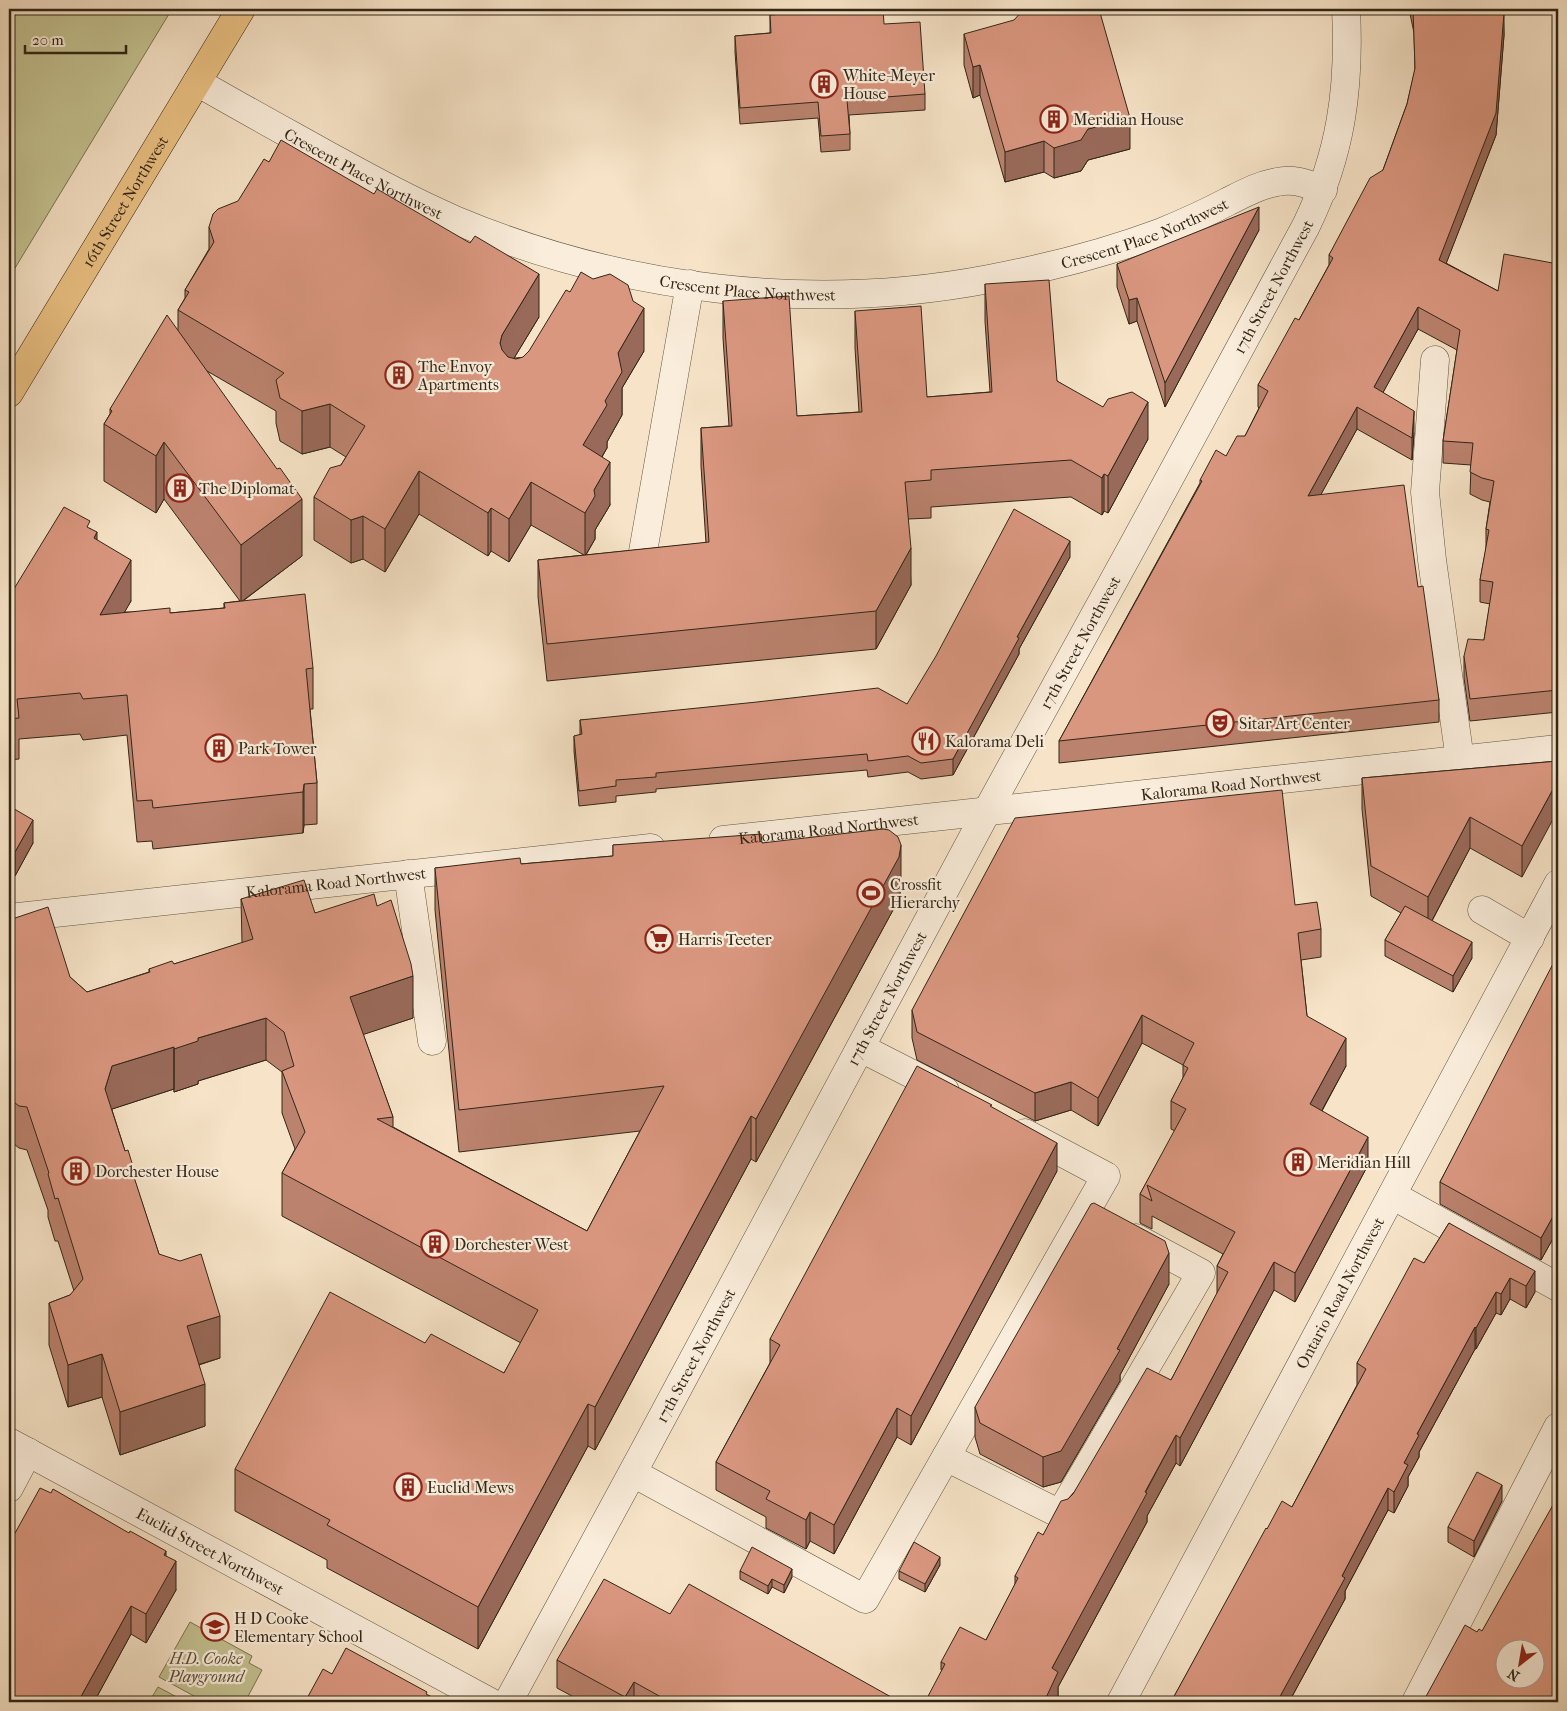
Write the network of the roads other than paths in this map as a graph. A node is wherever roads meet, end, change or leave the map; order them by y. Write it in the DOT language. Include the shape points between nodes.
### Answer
graph roads {
  1 [pos="241,9"];
  2 [pos="1346,9"];
  3 [pos="197,82"];
  4 [pos="1323,190"];
  5 [pos="690,284"];
  6 [pos="1435,360"];
  7 [pos="9,394"];
  8 [pos="641,563"];
  9 [pos="1558,749"];
  10 [pos="1460,760"];
  11 [pos="987,812"];
  12 [pos="700,842"];
  13 [pos="671,846"];
  14 [pos="408,874"];
  15 [pos="1558,884"];
  16 [pos="1482,910"];
  17 [pos="9,918"];
  18 [pos="1530,938"];
  19 [pos="432,1041"];
  20 [pos="862,1048"];
  21 [pos="968,1103"];
  22 [pos="1002,1121"];
  23 [pos="1392,1195"];
  24 [pos="1086,1211"];
  25 [pos="1558,1287"];
  26 [pos="1558,1427"];
  27 [pos="18,1447"];
  28 [pos="946,1457"];
  29 [pos="632,1473"];
  30 [pos="9,1488"];
  31 [pos="490,1702"];
  32 [pos="508,1702"];
  33 [pos="1121,1702"];
  34 [pos="1416,1702"];
  1 -- 3 [label="main road, 16th Street Northwest"];
  2 -- 4 [label="street, 17th Street Northwest" via="1342,117"];
  3 -- 5 [label="street, Crescent Place Northwest" via="390,190 489,233 558,257 579,276 630,275"];
  3 -- 7 [label="main road, 16th Street Northwest"];
  4 -- 5 [label="street, Crescent Place Northwest" via="1292,180 1261,185 1163,232 1120,246 1034,270 950,286 829,294 748,291"];
  4 -- 11 [label="street, 17th Street Northwest"];
  5 -- 8 [label="street"];
  6 -- 10 [label="street" via="1425,492"];
  9 -- 10 [label="street, Kalorama Road Northwest"];
  10 -- 11 [label="street, Kalorama Road Northwest"];
  11 -- 12 [label="street, Kalorama Road Northwest"];
  11 -- 20 [label="street, 17th Street Northwest"];
  13 -- 14 [label="street, Kalorama Road Northwest"];
  14 -- 17 [label="street, Kalorama Road Northwest"];
  14 -- 19 [label="street"];
  15 -- 18 [label="street, Ontario Road Northwest"];
  16 -- 18 [label="street"];
  18 -- 23 [label="street, Ontario Road Northwest"];
  20 -- 21 [label="street"];
  20 -- 29 [label="street, 17th Street Northwest"];
  22 -- 24 [label="street" via="1106,1176"];
  23 -- 25 [label="street"];
  23 -- 33 [label="street, Ontario Road Northwest"];
  24 -- 28 [label="street"];
  24 -- 28 [label="street" via="1201,1273 1060,1514"];
  26 -- 34 [label="street"];
  27 -- 30 [label="street"];
  27 -- 31 [label="street, Euclid Street Northwest"];
  28 -- 29 [label="street" via="865,1599"];
  29 -- 32 [label="street, 17th Street Northwest"];
}
